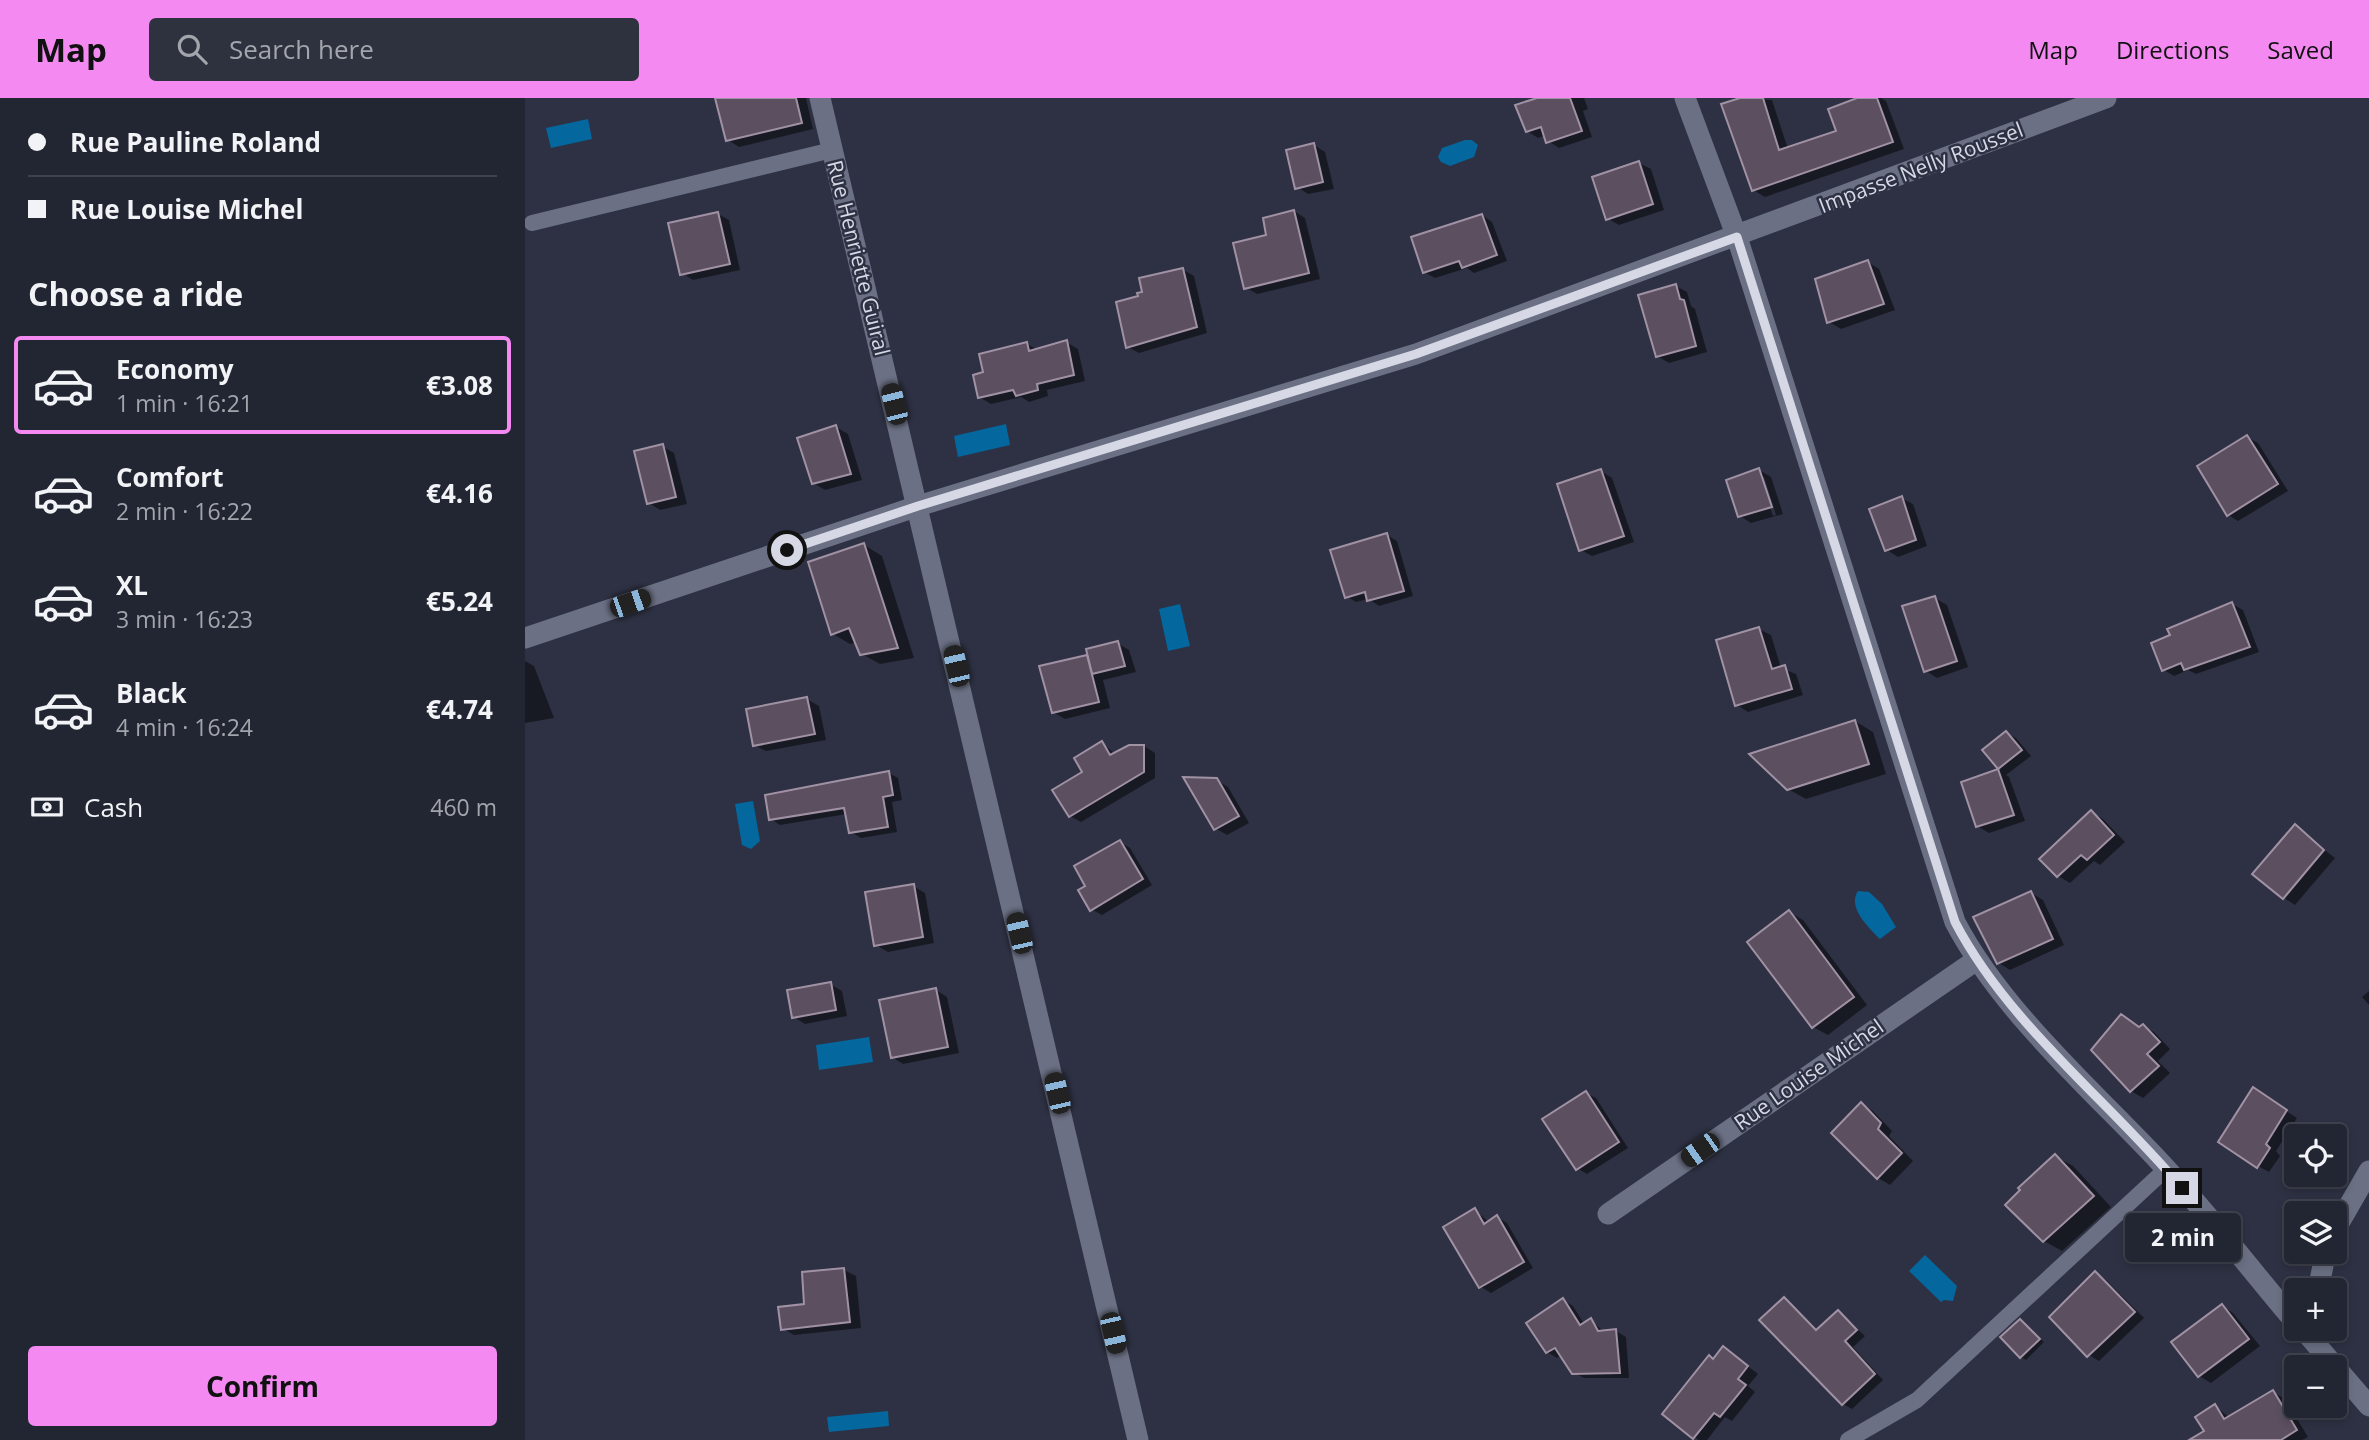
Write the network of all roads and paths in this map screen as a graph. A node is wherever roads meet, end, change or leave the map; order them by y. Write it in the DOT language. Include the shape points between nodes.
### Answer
graph roads {
  1 [pos="820,98"];
  2 [pos="1685,98"];
  3 [pos="2106,98"];
  4 [pos="832,150"];
  5 [pos="532,223"];
  6 [pos="1737,237"];
  7 [pos="918,506"];
  8 [pos="525,638"];
  9 [pos="1975,961"];
  10 [pos="2166,1169"];
  11 [pos="2369,1171"];
  12 [pos="2347,1209"];
  13 [pos="1608,1214"];
  14 [pos="2284,1308"];
  15 [pos="2312,1341"];
  16 [pos="2369,1406"];
  17 [pos="1138,1440"];
  18 [pos="1848,1440"];
  1 -- 4 [label="street, Rue Henriette Guiral"];
  2 -- 6 [label="street"];
  3 -- 6 [label="street, Impasse Nelly Roussel"];
  4 -- 5 [label="lane"];
  4 -- 7 [label="street, Rue Henriette Guiral"];
  6 -- 7 [label="street, Impasse Nelly Roussel" via="1416,354"];
  6 -- 9 [label="street" via="1955,922"];
  7 -- 8 [label="street, Impasse Nelly Roussel"];
  7 -- 17 [label="street, Rue Henriette Guiral"];
  9 -- 10 [label="street"];
  9 -- 13 [label="street, Rue Louise Michel"];
  10 -- 14 [label="street"];
  10 -- 18 [label="lane" via="1917,1400"];
  11 -- 12 [label="street"];
  15 -- 16 [label="street"];
}
